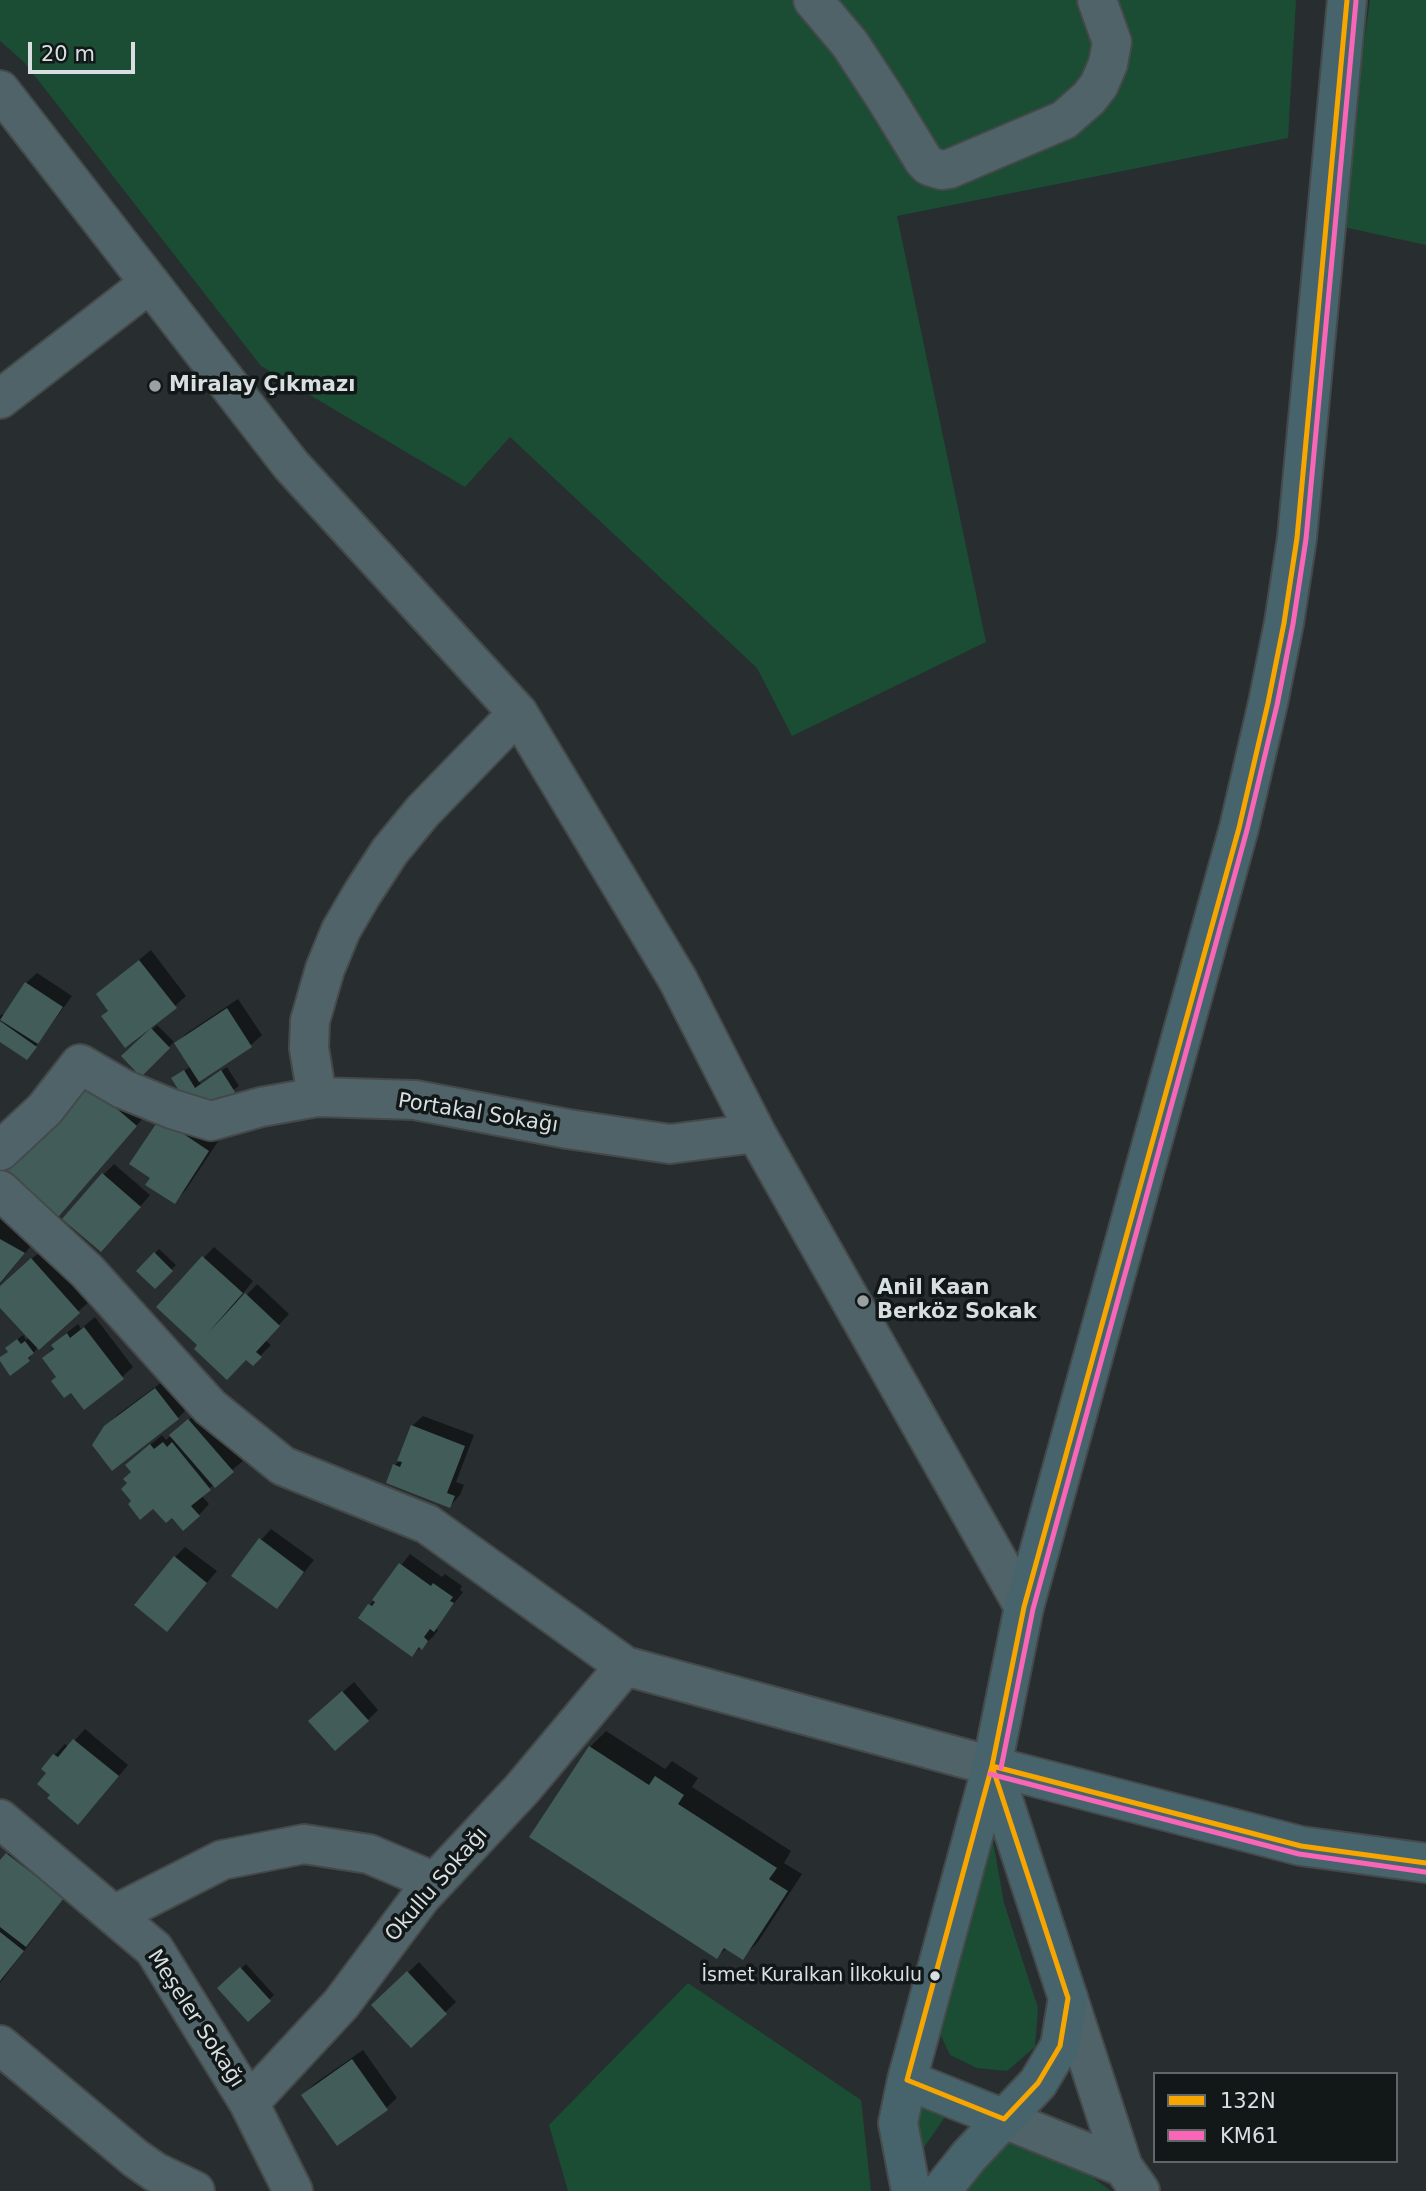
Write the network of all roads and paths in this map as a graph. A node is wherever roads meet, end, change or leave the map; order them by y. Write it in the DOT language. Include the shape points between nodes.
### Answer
graph roads {
  1 [pos="813,0"];
  2 [pos="1097,0"];
  3 [pos="1347,0"];
  4 [pos="0,90"];
  5 [pos="150,283"];
  6 [pos="0,399"];
  7 [pos="518,713"];
  8 [pos="317,1097"];
  9 [pos="756,1133"];
  10 [pos="0,1151"];
  11 [pos="0,1190"];
  12 [pos="1024,1607"];
  13 [pos="625,1666"];
  14 [pos="992,1766"];
  15 [pos="0,1819"];
  16 [pos="1426,1863"];
  17 [pos="435,1882"];
  18 [pos="114,1915"];
  19 [pos="1068,1998"];
  20 [pos="0,2045"];
  21 [pos="907,2080"];
  22 [pos="249,2103"];
  23 [pos="1004,2119"];
  24 [pos="1131,2179"];
  25 [pos="195,2191"];
  26 [pos="293,2191"];
  27 [pos="911,2191"];
  28 [pos="941,2191"];
  1 -- 2 [label="street" via="850,44 924,161 943,170 1063,120 1089,98 1108,64 1112,42"];
  3 -- 12 [label="main road" via="1297,538 1269,703 1239,828"];
  4 -- 5 [label="street"];
  5 -- 6 [label="street"];
  5 -- 7 [label="street" via="291,465"];
  7 -- 8 [label="street" via="422,811 390,851 341,930 310,1021"];
  7 -- 9 [label="street" via="678,980"];
  8 -- 9 [label="street, Portakal Sokağı" via="415,1100 670,1144"];
  8 -- 10 [label="street, Portakal Sokağı" via="211,1121 123,1089 80,1064 45,1109"];
  9 -- 12 [label="street"];
  11 -- 13 [label="street" via="87,1271 210,1407 283,1466 427,1524"];
  12 -- 14 [label="main road"];
  13 -- 14 [label="street"];
  13 -- 17 [label="street, Okullu Sokağı" via="522,1789"];
  14 -- 16 [label="main road" via="1301,1846"];
  14 -- 19 [label="main road"];
  14 -- 21 [label="main road"];
  15 -- 18 [label="street, Meşeler Sokağı"];
  17 -- 18 [label="street" via="369,1853 304,1844 222,1860"];
  17 -- 22 [label="street, Okullu Sokağı" via="341,2004"];
  18 -- 22 [label="street, Meşeler Sokağı" via="154,1949"];
  19 -- 23 [label="main road" via="1060,2046 1038,2083"];
  19 -- 24 [label="street"];
  20 -- 25 [label="street" via="135,2158"];
  21 -- 23 [label="main road"];
  21 -- 27 [label="main road" via="898,2123"];
  22 -- 26 [label="street, Meşeler Sokağı"];
  23 -- 24 [label="street"];
  23 -- 28 [label="main road"];
}
